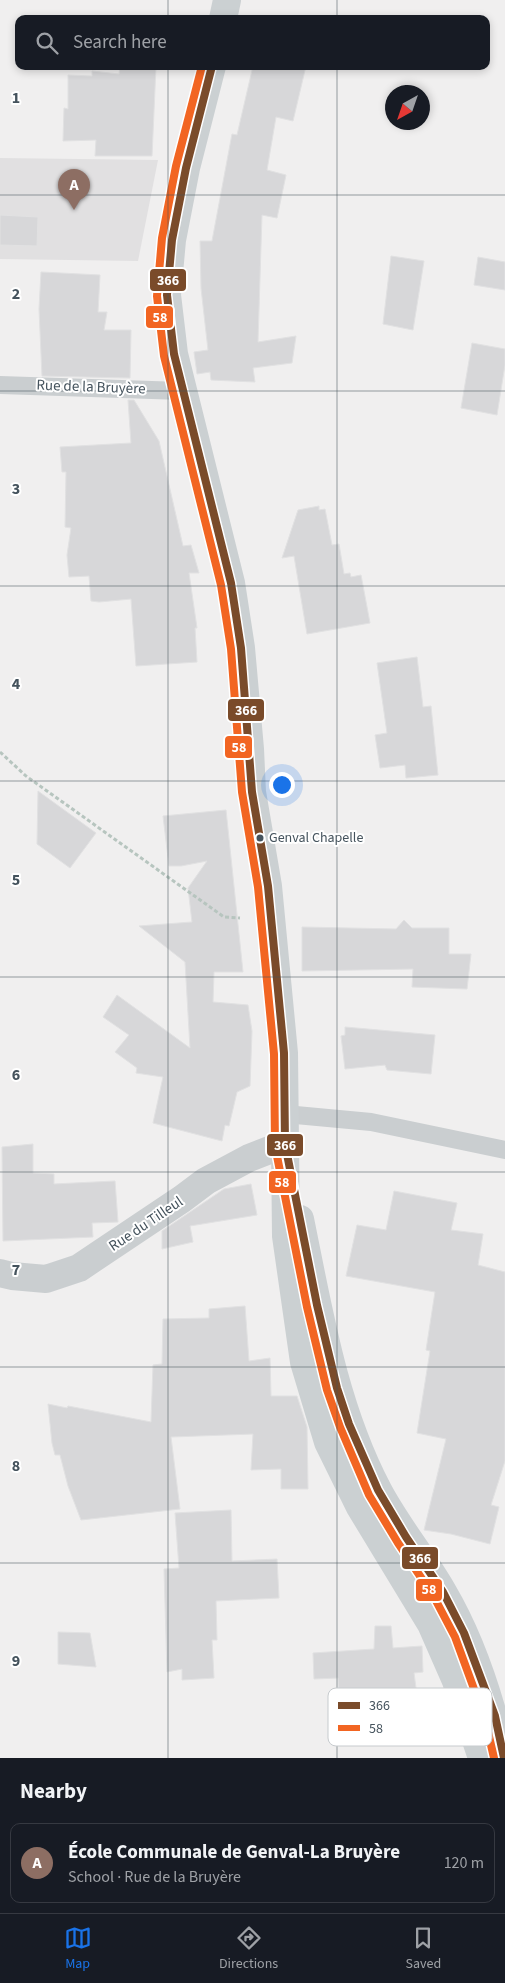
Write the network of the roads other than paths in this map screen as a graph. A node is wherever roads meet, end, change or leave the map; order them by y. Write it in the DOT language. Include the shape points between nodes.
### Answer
graph roads {
  1 [pos="228,0"];
  2 [pos="224,15"];
  3 [pos="211,70"];
  4 [pos="0,385"];
  5 [pos="182,391"];
  6 [pos="285,1114"];
  7 [pos="285,1144"];
  8 [pos="505,1150"];
  9 [pos="0,1273"];
  10 [pos="458,1688"];
  11 [pos="485,1688"];
  12 [pos="492,1708"];
  13 [pos="478,1746"];
  14 [pos="482,1758"];
  15 [pos="504,1758"];
  1 -- 2 [label="main road"];
  3 -- 5 [label="main road" via="186,168 172,240 167,295"];
  4 -- 5 [label="lane, Rue de la Bruyère"];
  5 -- 6 [label="main road" via="231,583 242,657 252,792 272,921 284,1053"];
  6 -- 7 [label="main road"];
  6 -- 8 [label="lane" via="372,1122"];
  7 -- 9 [label="street, Rue du Tilleul" via="249,1158 206,1181 79,1268 46,1279"];
  7 -- 10 [label="main road" via="286,1236 290,1274 304,1362 328,1442 360,1508 431,1624"];
  7 -- 11 [label="main road" via="317,1305 349,1424 378,1490 443,1592 464,1633"];
  12 -- 15 [label="main road"];
  13 -- 14 [label="main road"];
}
